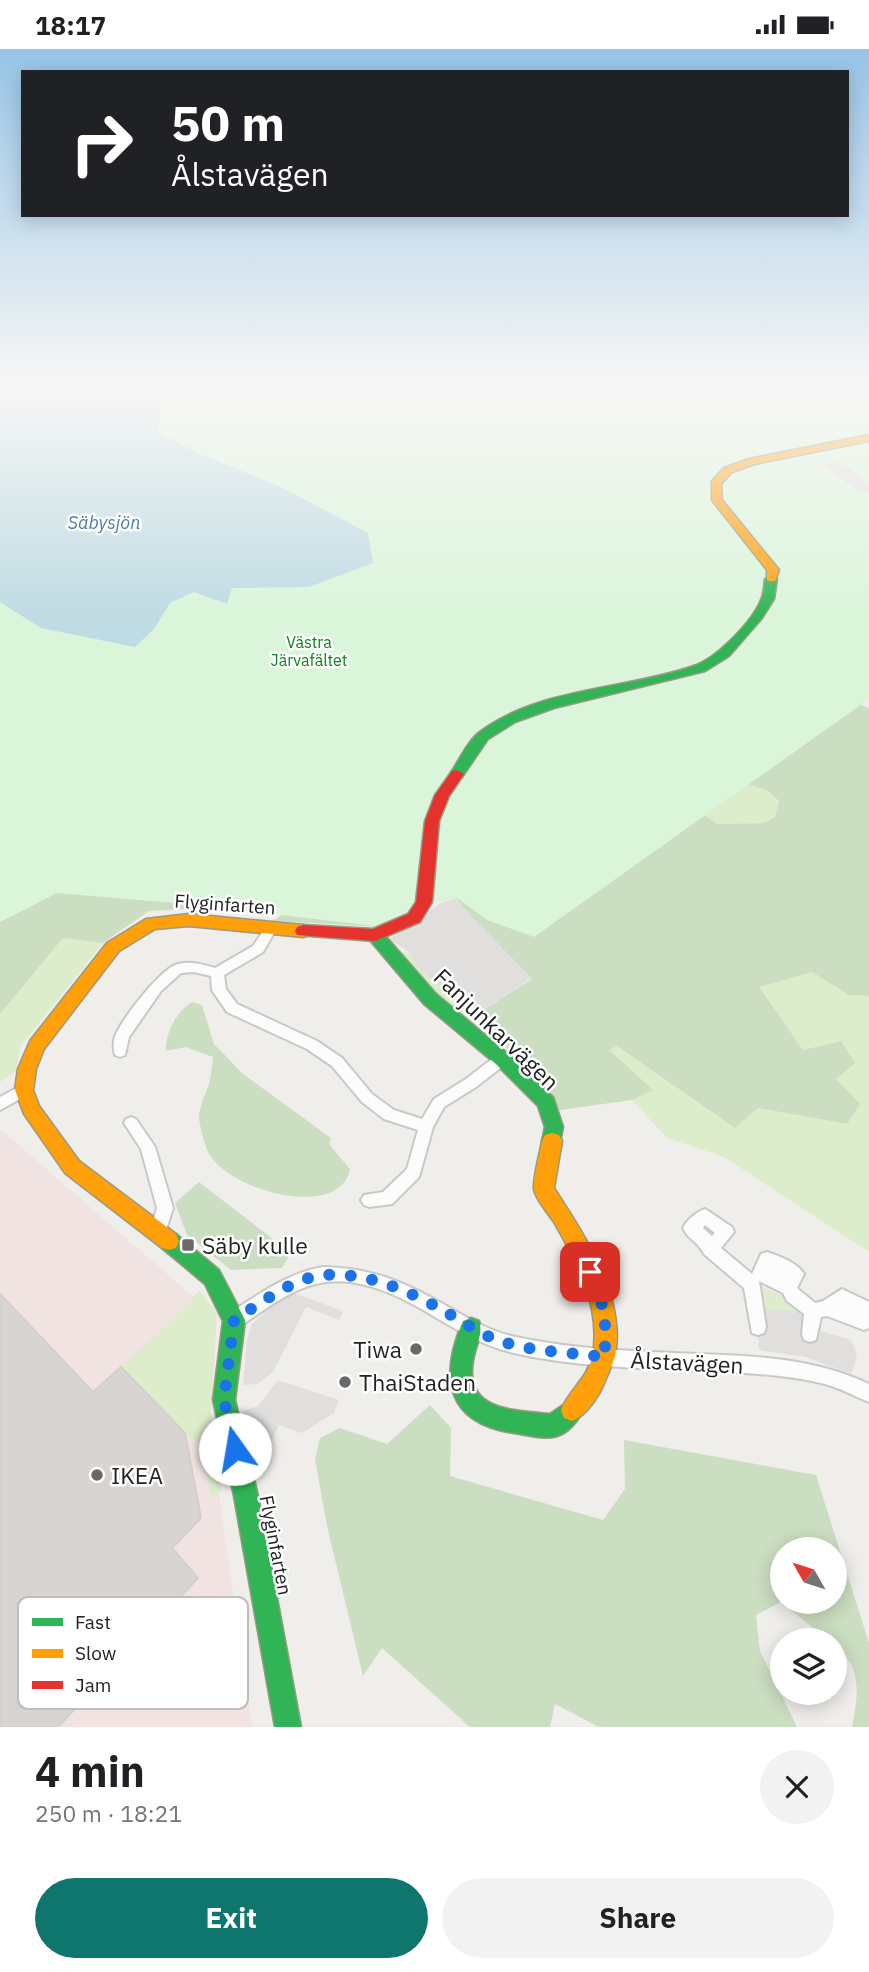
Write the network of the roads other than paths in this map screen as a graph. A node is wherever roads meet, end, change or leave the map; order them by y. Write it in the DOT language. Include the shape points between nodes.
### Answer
graph roads {
  1 [pos="746,463"];
  2 [pos="271,928"];
  3 [pos="375,935"];
  4 [pos="216,973"];
  5 [pos="120,1051"];
  6 [pos="502,1059"];
  7 [pos="24,1090"];
  8 [pos="0,1104"];
  9 [pos="131,1123"];
  10 [pos="426,1126"];
  11 [pos="369,1200"];
  12 [pos="158,1231"];
  13 [pos="713,1246"];
  14 [pos="756,1278"];
  15 [pos="789,1288"];
  16 [pos="820,1310"];
  17 [pos="869,1313"];
  18 [pos="234,1320"];
  19 [pos="758,1327"];
  20 [pos="471,1328"];
  21 [pos="810,1334"];
  22 [pos="605,1357"];
  23 [pos="869,1393"];
  24 [pos="288,1727"];
  1 -- 3 [label="street, Flyginfarten" via="727,470 716,483 717,500 773,570 768,599 758,615 725,653 700,668 549,705 510,719 483,736 442,795 432,821 427,888 420,911 405,924"];
  2 -- 3 [label="street, Flyginfarten"];
  2 -- 4 [label="street" via="258,949"];
  2 -- 7 [label="street, Flyginfarten" via="168,920 137,931 113,947 36,1046"];
  3 -- 6 [label="street, Fanjunkarvägen" via="430,999"];
  4 -- 5 [label="street" via="194,967 170,975 122,1035"];
  4 -- 10 [label="street" via="219,990 232,1008 312,1045 337,1062 367,1098 389,1115"];
  6 -- 10 [label="street" via="439,1103"];
  6 -- 22 [label="street, Fanjunkarvägen" via="546,1102 554,1127 544,1189 583,1252 605,1313"];
  7 -- 8 [label="street"];
  7 -- 12 [label="street" via="31,1109 72,1167"];
  9 -- 12 [label="street" via="148,1147 165,1208"];
  10 -- 11 [label="street" via="414,1172 387,1199"];
  12 -- 18 [label="street" via="212,1277"];
  13 -- 14 [label="street" via="710,1249"];
  14 -- 15 [label="street"];
  14 -- 19 [label="street"];
  15 -- 16 [label="street" via="793,1296"];
  16 -- 17 [label="street" via="864,1322"];
  16 -- 21 [label="street"];
  18 -- 20 [label="street, Ålstavägen" via="293,1284 321,1274 357,1276 384,1284 424,1300"];
  18 -- 24 [label="street, Flyginfarten" via="224,1400"];
  20 -- 22 [label="street, Ålstavägen" via="509,1344"];
  20 -- 22 [label="street, Fanjunkarvägen" via="459,1363 461,1392 473,1411 498,1420 554,1426 596,1383"];
  22 -- 23 [label="street, Ålstavägen" via="807,1371"];
}
